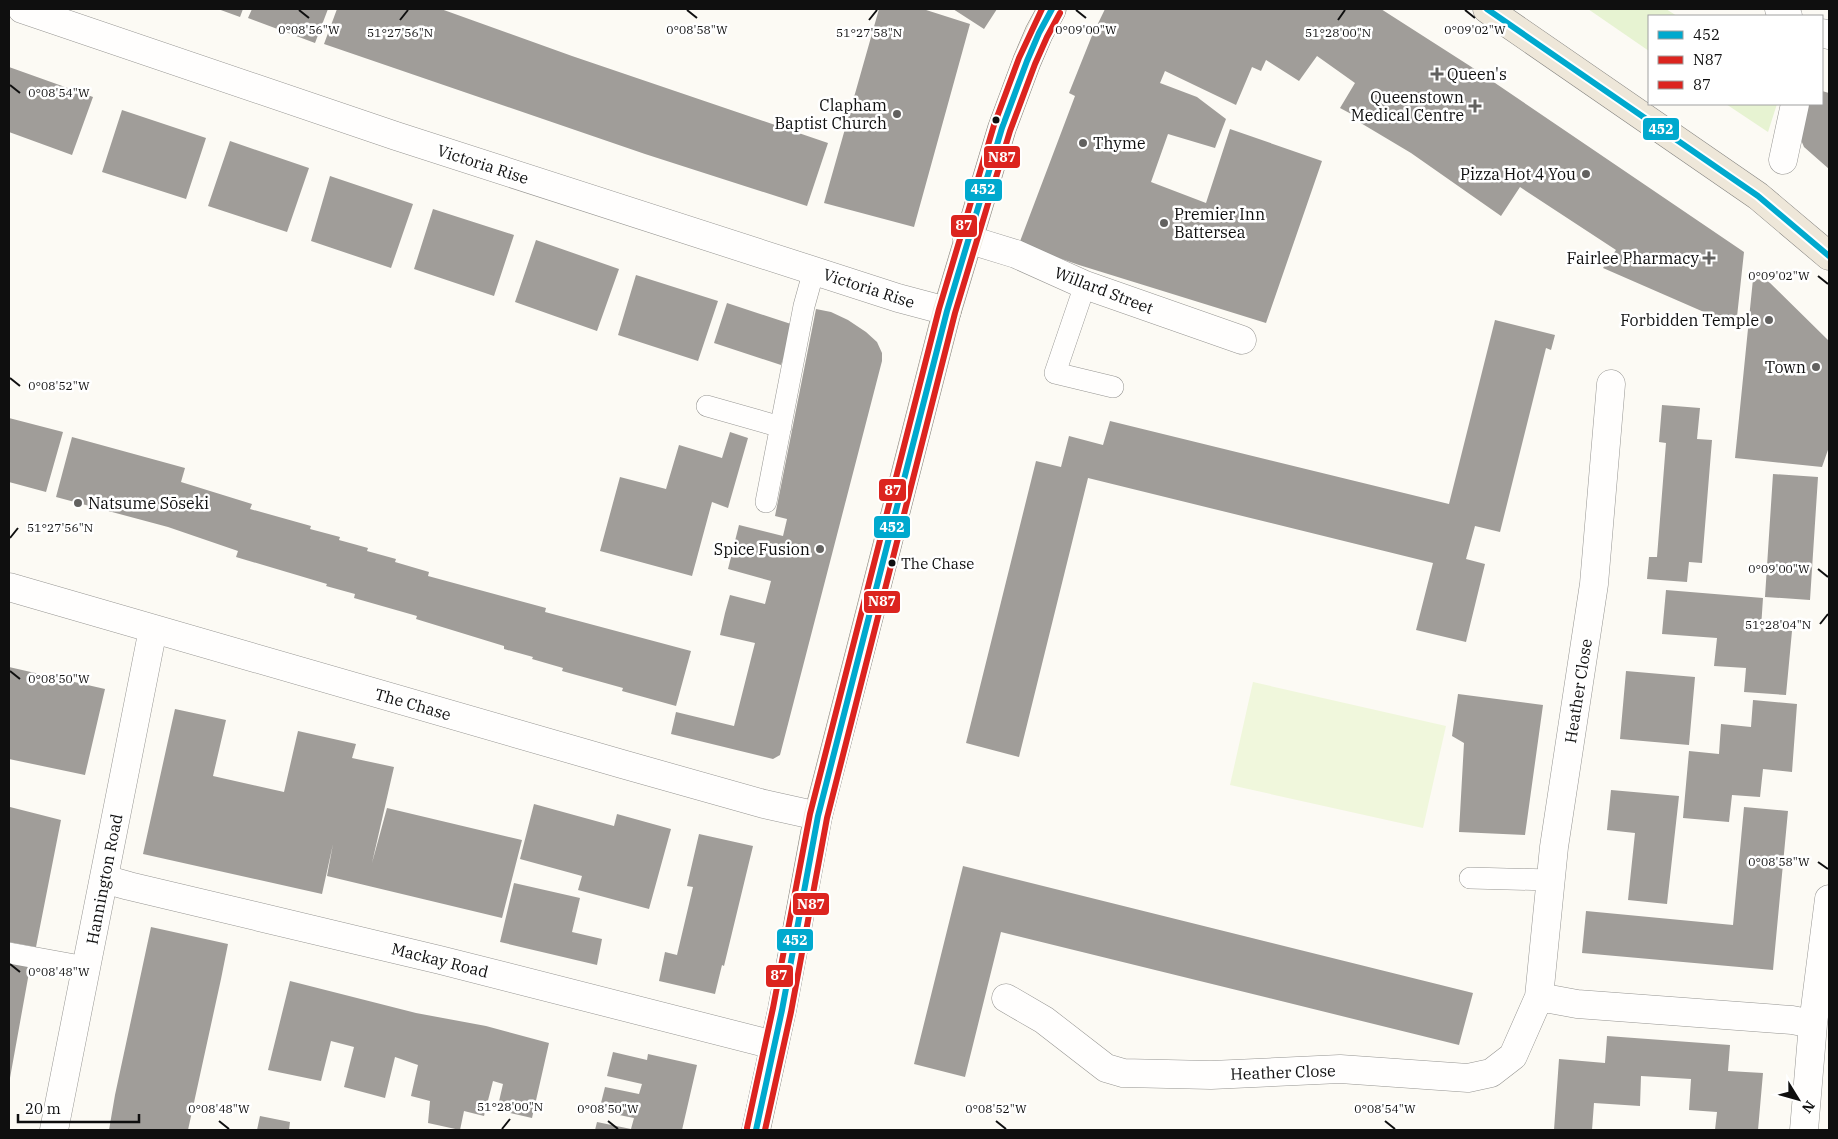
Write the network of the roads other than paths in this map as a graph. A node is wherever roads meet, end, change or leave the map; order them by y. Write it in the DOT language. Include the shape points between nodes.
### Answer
graph roads {
  1 [pos="22,9"];
  2 [pos="1052,9"];
  3 [pos="1487,9"];
  4 [pos="1795,105"];
  5 [pos="1783,160"];
  6 [pos="967,239"];
  7 [pos="1829,256"];
  8 [pos="814,270"];
  9 [pos="1085,285"];
  10 [pos="947,311"];
  11 [pos="1242,340"];
  12 [pos="1612,384"];
  13 [pos="1113,387"];
  14 [pos="707,406"];
  15 [pos="781,427"];
  16 [pos="766,502"];
  17 [pos="9,587"];
  18 [pos="153,629"];
  19 [pos="818,816"];
  20 [pos="1470,878"];
  21 [pos="104,879"];
  22 [pos="1550,880"];
  23 [pos="1829,898"];
  24 [pos="9,953"];
  25 [pos="86,967"];
  26 [pos="1006,998"];
  27 [pos="1539,998"];
  28 [pos="1813,1024"];
  29 [pos="774,1045"];
  30 [pos="54,1130"];
  31 [pos="756,1130"];
  32 [pos="1804,1130"];
  1 -- 8 [label="street, Victoria Rise" via="396,136"];
  2 -- 6 [label="main road" via="1018,83"];
  3 -- 7 [label="main road" via="1758,196"];
  4 -- 5 [label="street"];
  6 -- 9 [label="street, Willard Street" via="1016,254"];
  6 -- 10 [label="main road"];
  8 -- 10 [label="street, Victoria Rise"];
  8 -- 15 [label="lane"];
  9 -- 11 [label="street, Willard Street"];
  9 -- 13 [label="lane" via="1055,373"];
  10 -- 19 [label="main road"];
  12 -- 22 [label="street, Heather Close" via="1594,584"];
  14 -- 15 [label="lane"];
  15 -- 16 [label="lane"];
  17 -- 18 [label="street, The Chase"];
  18 -- 19 [label="street, The Chase" via="764,804"];
  18 -- 21 [label="street, Hannington Road"];
  19 -- 29 [label="main road"];
  20 -- 22 [label="lane"];
  21 -- 25 [label="street, Hannington Road"];
  21 -- 29 [label="street, Mackay Road" via="450,962"];
  22 -- 27 [label="street, Heather Close"];
  23 -- 28 [label="street"];
  24 -- 25 [label="lane"];
  25 -- 30 [label="street, Hannington Road"];
  26 -- 27 [label="street, Heather Close" via="1044,1020 1106,1068 1123,1073 1211,1075 1340,1069 1468,1078 1491,1072 1513,1056"];
  27 -- 28 [label="street"];
  28 -- 32 [label="street"];
  29 -- 31 [label="main road"];
}
